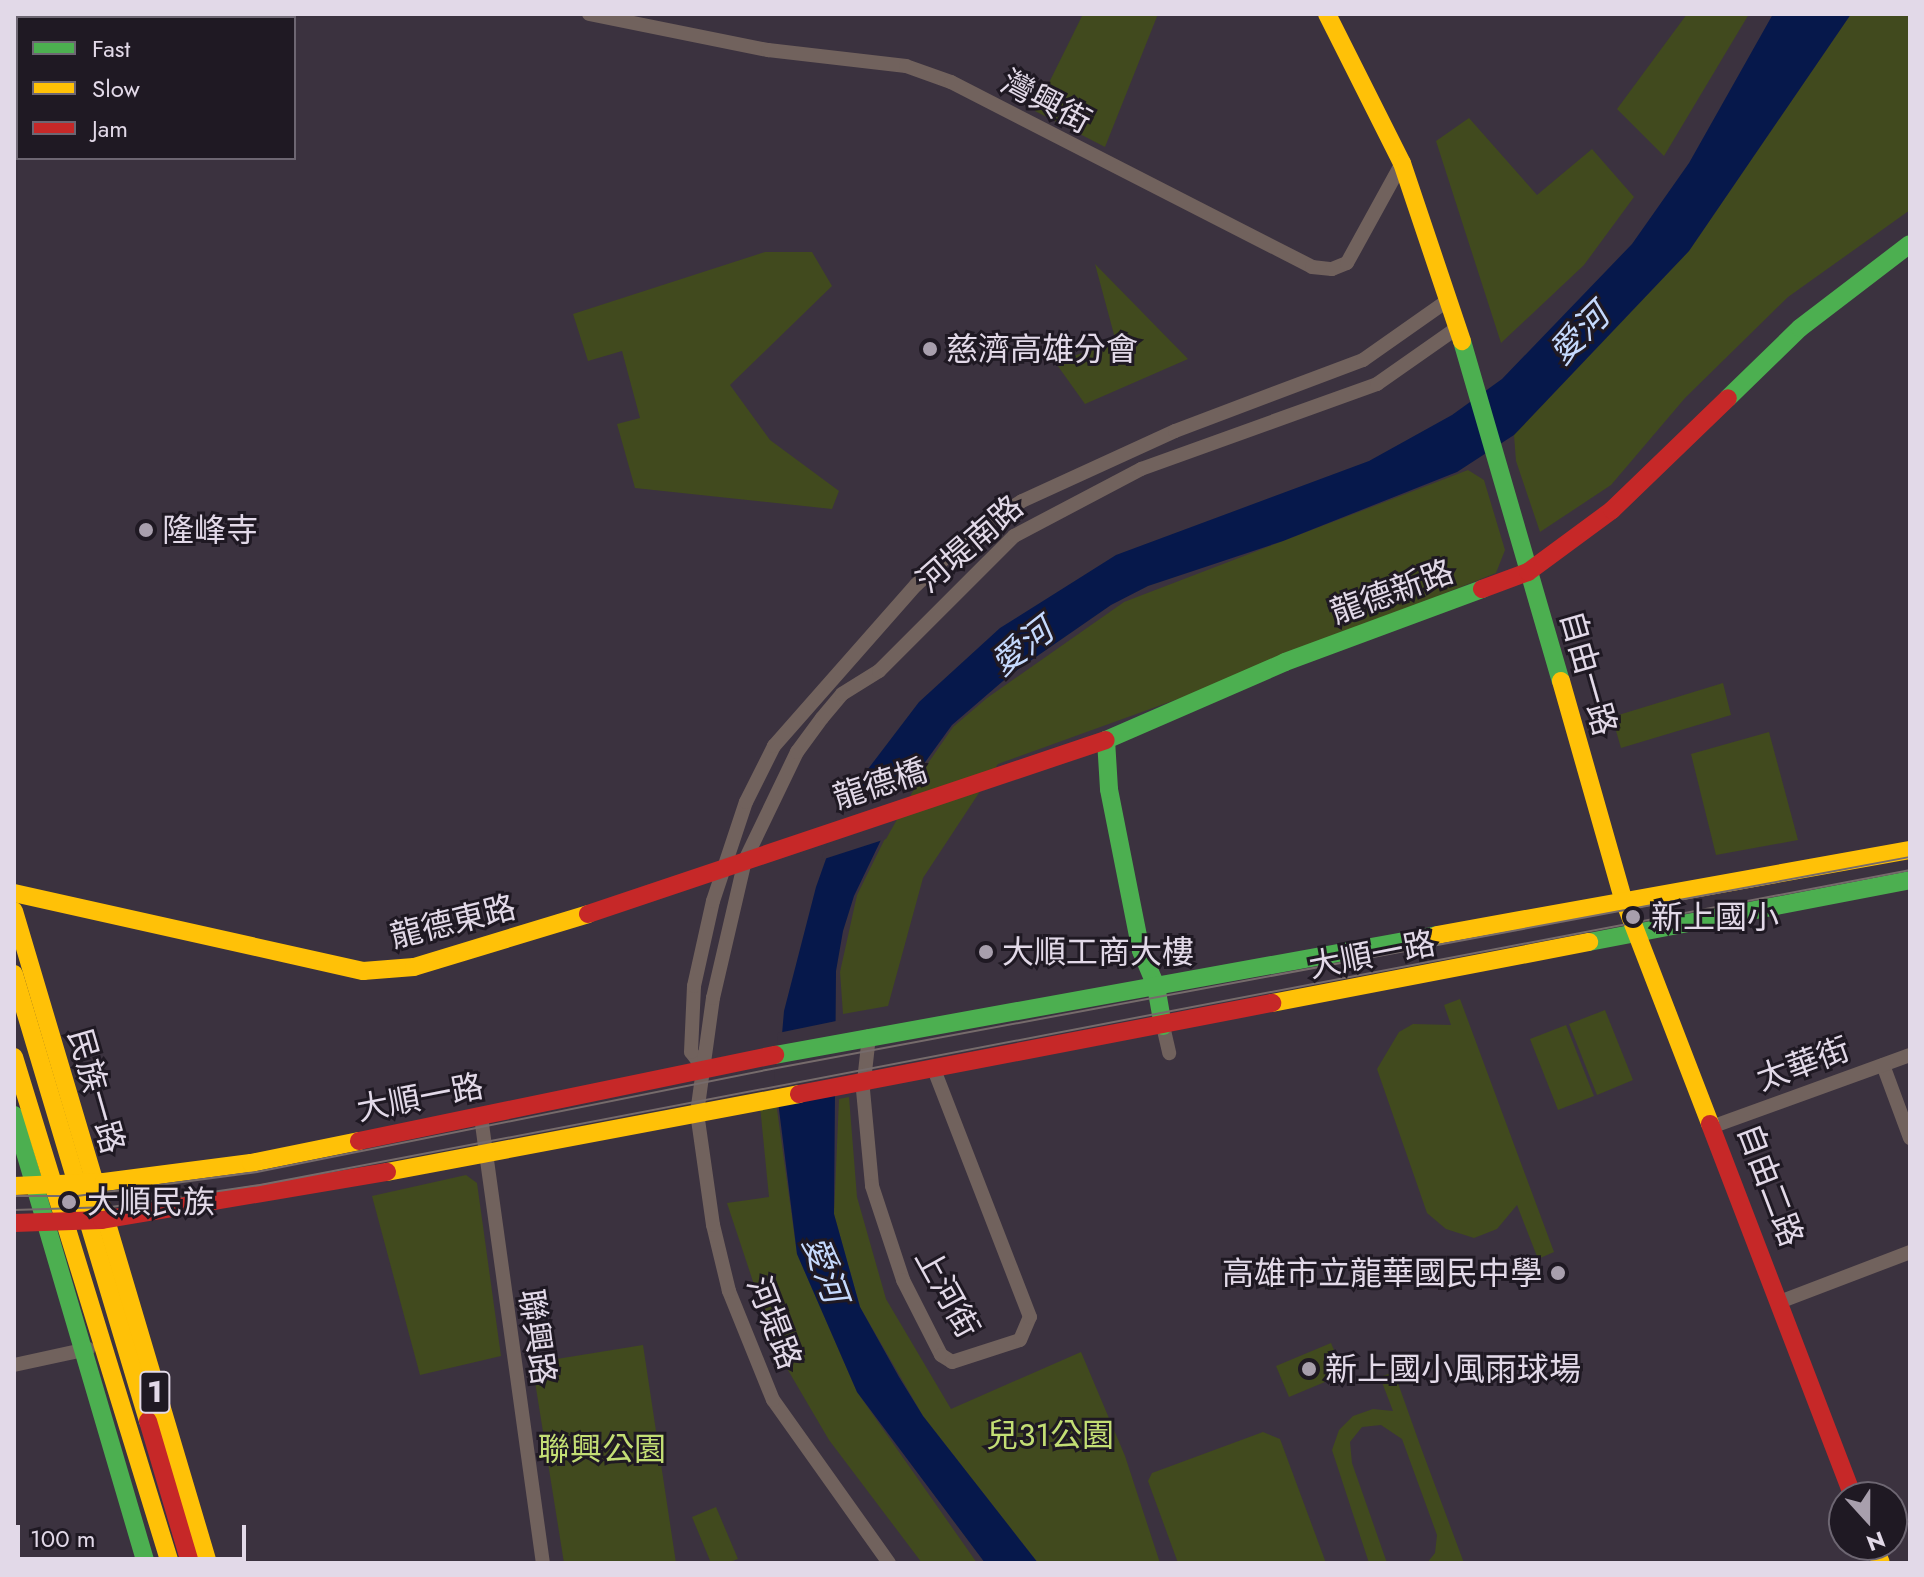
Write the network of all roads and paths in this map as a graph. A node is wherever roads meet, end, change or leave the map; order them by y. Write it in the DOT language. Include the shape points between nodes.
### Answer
graph roads {
  1 [pos="589,14"];
  2 [pos="1327,14"];
  3 [pos="1402,163"];
  4 [pos="1910,244"];
  5 [pos="1447,301"];
  6 [pos="1457,328"];
  7 [pos="1528,572"];
  8 [pos="1106,740"];
  9 [pos="802,841"];
  10 [pos="1910,850"];
  11 [pos="745,860"];
  12 [pos="724,865"];
  13 [pos="1910,880"];
  14 [pos="14,893"];
  15 [pos="1623,898"];
  16 [pos="14,911"];
  17 [pos="1637,935"];
  18 [pos="14,974"];
  19 [pos="1156,986"];
  20 [pos="713,998"];
  21 [pos="1163,1026"];
  22 [pos="869,1036"];
  23 [pos="1169,1053"];
  24 [pos="1910,1055"];
  25 [pos="14,1057"];
  26 [pos="1883,1065"];
  27 [pos="704,1069"];
  28 [pos="934,1069"];
  29 [pos="855,1085"];
  30 [pos="697,1113"];
  31 [pos="14,1115"];
  32 [pos="481,1117"];
  33 [pos="1714,1126"];
  34 [pos="1910,1138"];
  35 [pos="486,1155"];
  36 [pos="82,1183"];
  37 [pos="43,1185"];
  38 [pos="14,1186"];
  39 [pos="94,1221"];
  40 [pos="14,1223"];
  41 [pos="55,1223"];
  42 [pos="1910,1252"];
  43 [pos="1782,1301"];
  44 [pos="104,1346"];
  45 [pos="83,1350"];
  46 [pos="14,1365"];
  47 [pos="1847,1481"];
  48 [pos="146,1563"];
  49 [pos="170,1563"];
  50 [pos="190,1563"];
  51 [pos="208,1563"];
  52 [pos="543,1563"];
  53 [pos="889,1563"];
  1 -- 3 [label="street, 灣興街" via="768,50 906,66 936,76 1312,267 1332,269 1347,263"];
  2 -- 3 [label="street"];
  3 -- 5 [label="street"];
  4 -- 7 [label="street, 龍德新路" via="1800,328 1612,510"];
  5 -- 6 [label="street"];
  5 -- 12 [label="street, 河堤南路" via="1363,360 1095,464 972,533 897,605 774,746"];
  6 -- 7 [label="street, 自由一路"];
  6 -- 11 [label="street, 河堤南路" via="1377,384 1141,469 1014,536 879,671 842,694 822,718 797,752"];
  7 -- 8 [label="street, 龍德新路" via="1285,662"];
  7 -- 15 [label="street, 自由一路"];
  8 -- 9 [label="street, 龍德橋"];
  8 -- 19 [label="street" via="1109,789 1141,951"];
  9 -- 11 [label="street, 龍德東路"];
  10 -- 15 [label="street, 大順一路"];
  11 -- 12 [label="street, 龍德東路"];
  11 -- 20 [label="street, 河堤南路"];
  12 -- 14 [label="street, 龍德東路" via="487,949 391,970 363,971 246,948"];
  12 -- 20 [label="street, 河堤南路" via="705,977"];
  12 -- 27 [label="street, 河堤南路" via="691,1011 691,1052"];
  13 -- 17 [label="street, 大順一路"];
  15 -- 17 [label="street, 自由二路"];
  15 -- 19 [label="street, 大順一路"];
  16 -- 36 [label="street, 民族一路 / 1"];
  17 -- 21 [label="street, 大順一路"];
  17 -- 33 [label="street, 自由二路"];
  18 -- 36 [label="street, 民族一路 / 1"];
  19 -- 21 [label="street"];
  19 -- 22 [label="street, 大順一路"];
  20 -- 27 [label="street, 河堤南路"];
  21 -- 23 [label="street"];
  21 -- 28 [label="street, 大順一路"];
  22 -- 27 [label="street, 大順一路"];
  22 -- 29 [label="street, 上河街"];
  24 -- 26 [label="street, 太華街"];
  25 -- 37 [label="street, 1"];
  26 -- 33 [label="street, 太華街"];
  26 -- 34 [label="street"];
  27 -- 30 [label="street, 河堤路"];
  27 -- 32 [label="street, 大順一路"];
  28 -- 29 [label="street, 大順一路"];
  28 -- 29 [label="street, 上河街" via="1030,1317 1020,1340 968,1360 952,1362 941,1355 903,1280 872,1186"];
  29 -- 30 [label="street, 大順一路"];
  30 -- 35 [label="street, 大順一路"];
  30 -- 53 [label="street, 河堤路" via="713,1225 751,1350 773,1400 808,1455"];
  31 -- 37 [label="street, 1"];
  32 -- 35 [label="street, 聯興路"];
  32 -- 36 [label="street, 大順一路" via="251,1163"];
  33 -- 43 [label="street, 自由二路"];
  35 -- 39 [label="street, 大順一路"];
  35 -- 52 [label="street, 聯興路"];
  36 -- 37 [label="street, 大順一路"];
  36 -- 39 [label="street, 民族一路 / 1"];
  37 -- 38 [label="street, 大順一路"];
  37 -- 41 [label="street, 1"];
  39 -- 41 [label="street, 大順一路"];
  39 -- 50 [label="street, 民族一路 / 1"];
  39 -- 51 [label="street, 民族一路 / 1"];
  40 -- 41 [label="street, 大順一路"];
  41 -- 44 [label="street, 1"];
  41 -- 45 [label="street, 1"];
  42 -- 43 [label="street"];
  43 -- 47 [label="street, 自由二路"];
  44 -- 45 [label="street"];
  44 -- 49 [label="street, 1"];
  45 -- 46 [label="street"];
  45 -- 48 [label="street, 1"];
}
